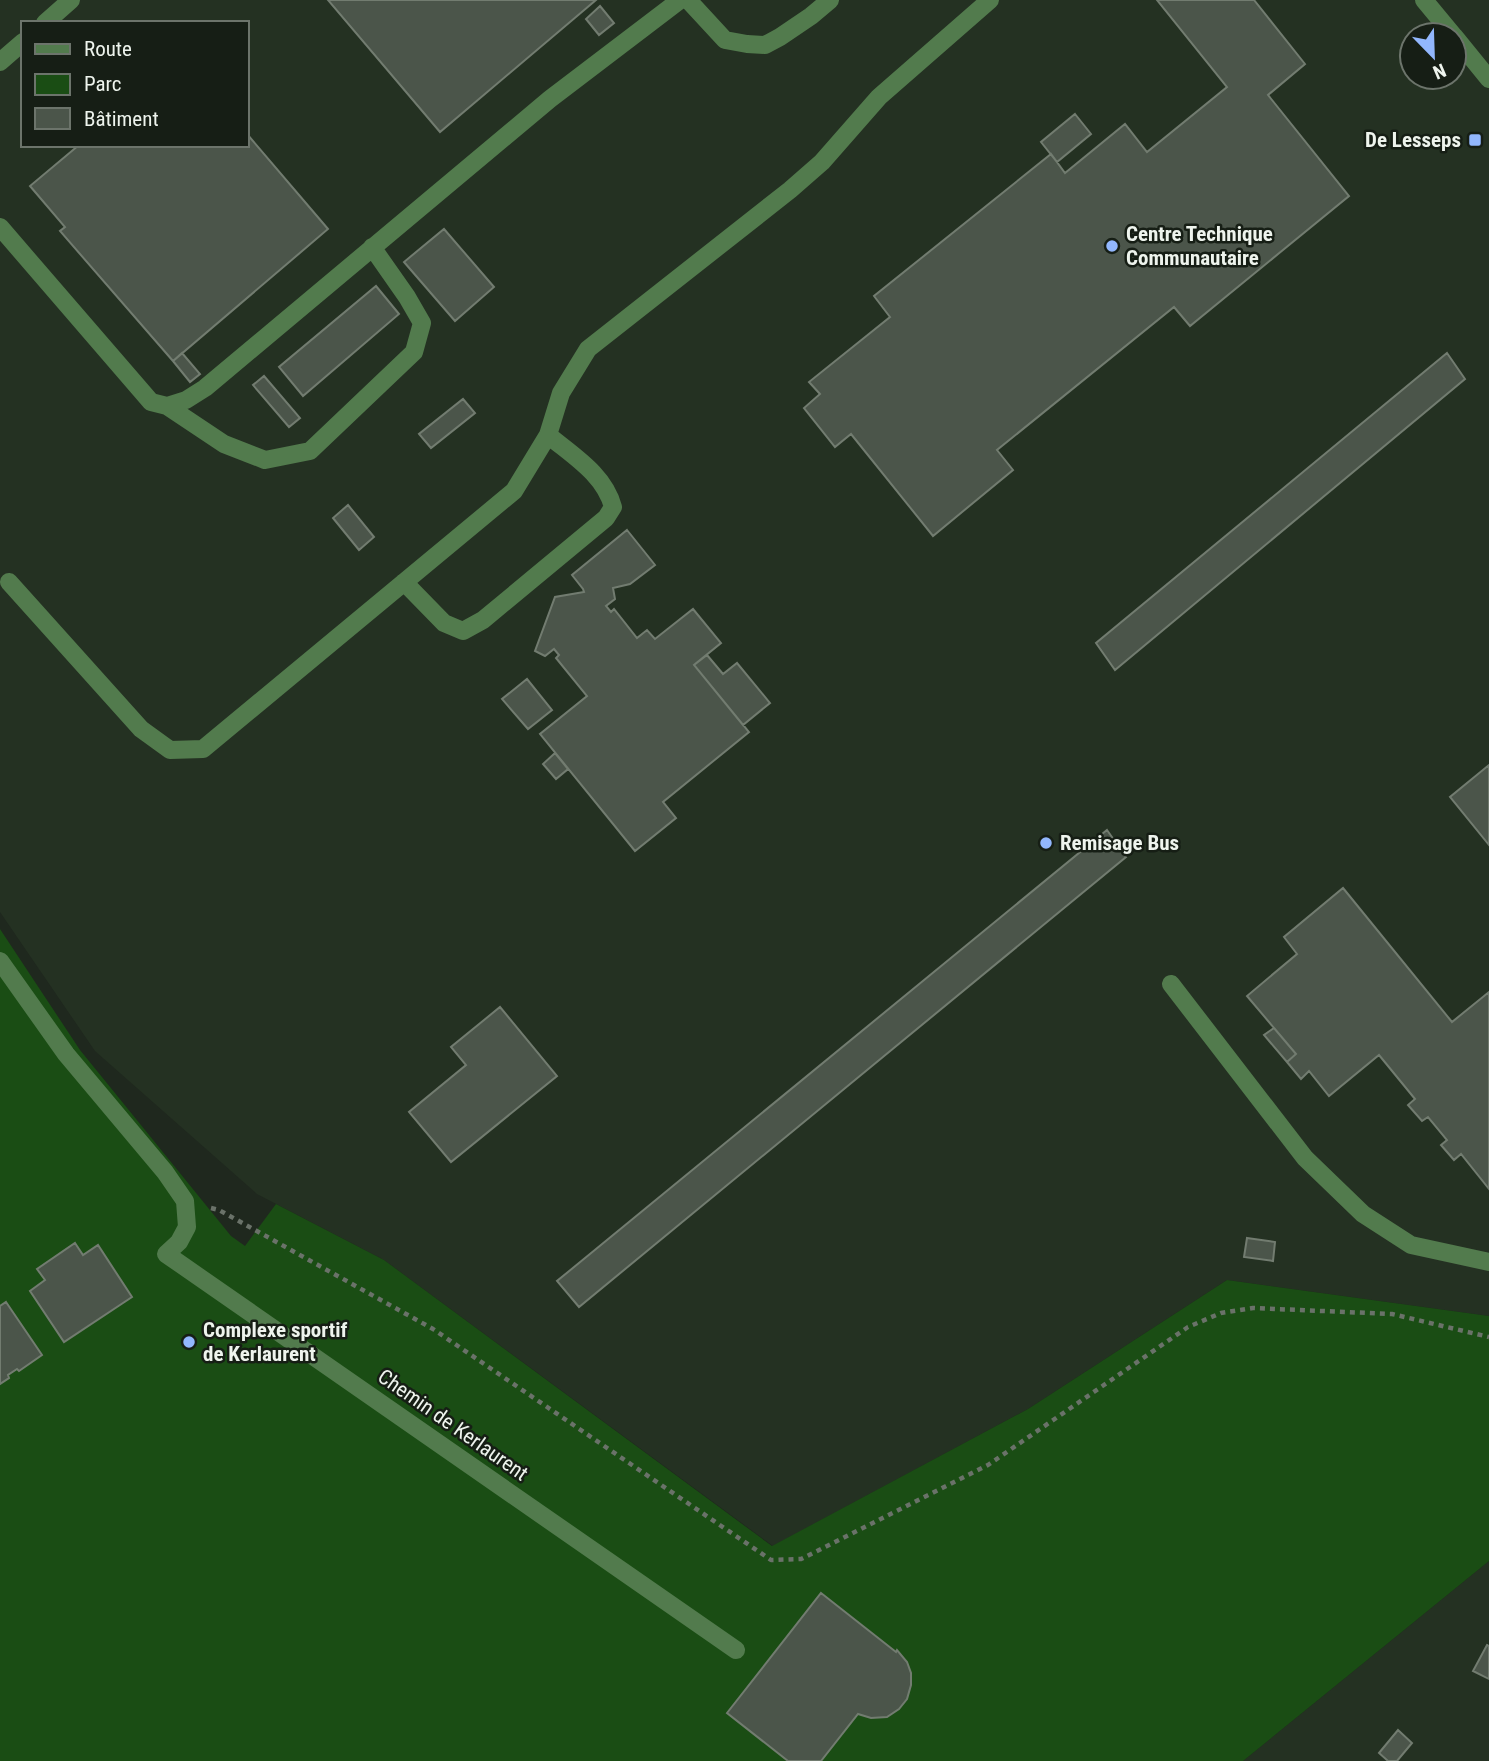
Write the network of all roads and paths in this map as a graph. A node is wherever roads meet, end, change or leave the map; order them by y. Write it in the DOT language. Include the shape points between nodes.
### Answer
graph roads {
  1 [pos="71,0"];
  2 [pos="680,0"];
  3 [pos="688,0"];
  4 [pos="830,0"];
  5 [pos="990,0"];
  6 [pos="1424,0"];
  7 [pos="47,21"];
  8 [pos="1442,21"];
  9 [pos="21,44"];
  10 [pos="1468,53"];
  11 [pos="0,62"];
  12 [pos="1489,79"];
  13 [pos="0,227"];
  14 [pos="372,247"];
  15 [pos="167,407"];
  16 [pos="548,435"];
  17 [pos="9,582"];
  18 [pos="404,582"];
  19 [pos="0,961"];
  20 [pos="1171,984"];
  21 [pos="185,1201"];
  22 [pos="1489,1262"];
  23 [pos="1489,1337"];
  24 [pos="736,1650"];
  1 -- 7 [label="street"];
  2 -- 14 [label="street"];
  3 -- 4 [label="street" via="725,40 765,45"];
  5 -- 16 [label="street" via="879,97 822,162 790,190 588,349 561,393"];
  6 -- 8 [label="street"];
  9 -- 11 [label="street"];
  10 -- 12 [label="street"];
  13 -- 15 [label="street" via="151,402"];
  14 -- 15 [label="street" via="205,388"];
  14 -- 15 [label="street" via="422,323 414,352 310,451 265,460 224,444"];
  16 -- 18 [label="street" via="514,491"];
  16 -- 18 [label="street" via="598,477 613,507 606,517 464,631 444,623"];
  17 -- 18 [label="street" via="141,729 170,750 203,750"];
  19 -- 21 [label="street" via="66,1054"];
  20 -- 22 [label="street" via="1305,1158 1363,1214 1411,1245"];
  21 -- 23 [label="path" via="219,1210 433,1329 771,1560 800,1559 988,1465 1188,1327 1221,1313 1253,1308 1392,1314"];
  21 -- 24 [label="street, Chemin de Kerlaurent" via="187,1227 166,1254"];
}
